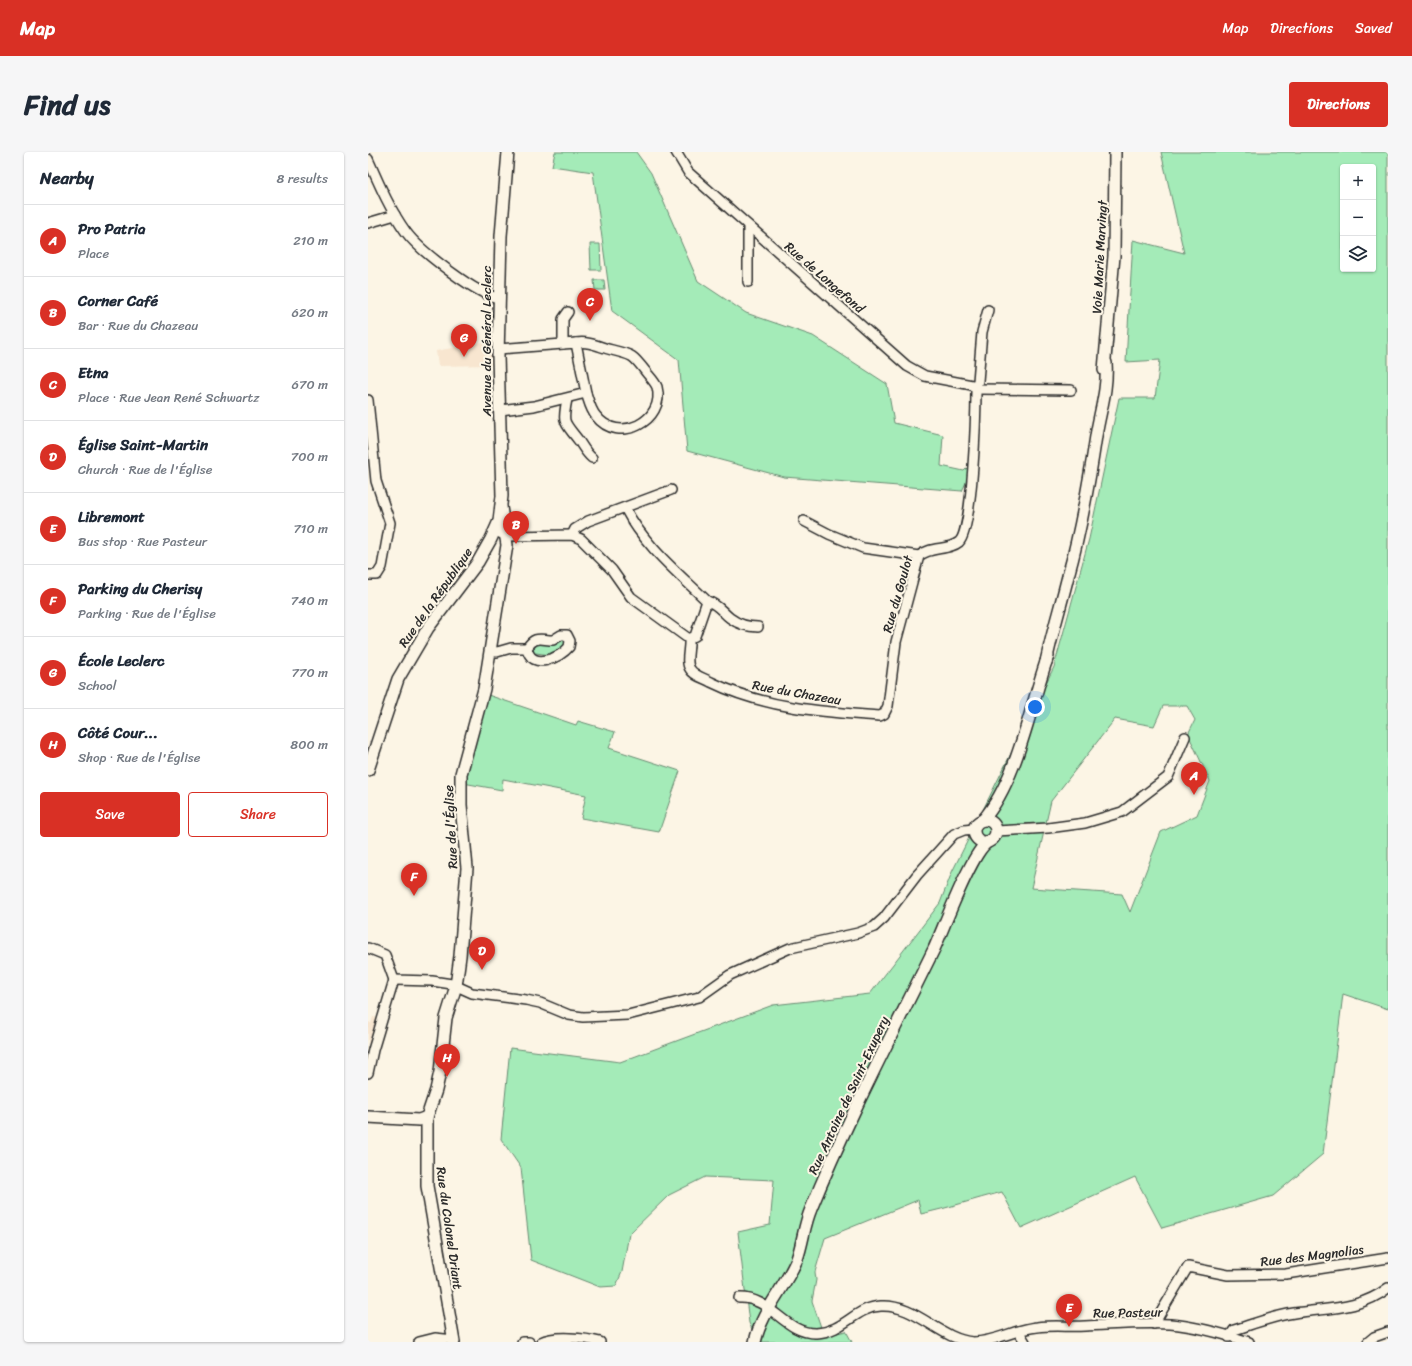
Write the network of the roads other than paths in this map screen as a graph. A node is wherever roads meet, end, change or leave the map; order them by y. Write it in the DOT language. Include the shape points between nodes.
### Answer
graph roads {
  1 [pos="508,152"];
  2 [pos="676,152"];
  3 [pos="1115,152"];
  4 [pos="368,159"];
  5 [pos="395,215"];
  6 [pos="368,223"];
  7 [pos="748,226"];
  8 [pos="748,282"];
  9 [pos="500,298"];
  10 [pos="988,310"];
  11 [pos="568,312"];
  12 [pos="576,343"];
  13 [pos="563,344"];
  14 [pos="498,349"];
  15 [pos="976,388"];
  16 [pos="1072,390"];
  17 [pos="586,393"];
  18 [pos="567,399"];
  19 [pos="368,400"];
  20 [pos="500,410"];
  21 [pos="370,448"];
  22 [pos="592,458"];
  23 [pos="671,490"];
  24 [pos="501,507"];
  25 [pos="625,508"];
  26 [pos="804,521"];
  27 [pos="495,531"];
  28 [pos="507,536"];
  29 [pos="572,536"];
  30 [pos="919,556"];
  31 [pos="368,575"];
  32 [pos="707,601"];
  33 [pos="758,627"];
  34 [pos="689,639"];
  35 [pos="528,648"];
  36 [pos="490,651"];
  37 [pos="884,714"];
  38 [pos="1185,737"];
  39 [pos="368,770"];
  40 [pos="991,824"];
  41 [pos="975,833"];
  42 [pos="988,842"];
  43 [pos="973,860"];
  44 [pos="368,948"];
  45 [pos="394,980"];
  46 [pos="456,986"];
  47 [pos="368,1073"];
  48 [pos="368,1116"];
  49 [pos="427,1117"];
  50 [pos="1388,1258"];
  51 [pos="1388,1288"];
  52 [pos="739,1298"];
  53 [pos="768,1308"];
  54 [pos="1154,1324"];
  55 [pos="1019,1332"];
  56 [pos="1388,1332"];
  57 [pos="1229,1337"];
  58 [pos="454,1341"];
  59 [pos="419,1342"];
  60 [pos="522,1342"];
  61 [pos="529,1342"];
  62 [pos="541,1342"];
  63 [pos="600,1342"];
  64 [pos="755,1342"];
  65 [pos="1025,1342"];
  66 [pos="1249,1342"];
  67 [pos="1368,1342"];
  1 -- 9 [label="main road, Avenue du Général Leclerc" via="501,236"];
  2 -- 7 [label="street, Rue de Longefond" via="688,172"];
  3 -- 40 [label="main road, Voie Marie Marvingt" via="1114,249 1106,387 1064,608"];
  4 -- 5 [label="street"];
  5 -- 6 [label="street"];
  5 -- 9 [label="street" via="406,233 448,270 491,297"];
  7 -- 8 [label="street"];
  7 -- 15 [label="street, Rue de Longefond" via="907,366 925,376"];
  9 -- 14 [label="main road, Avenue du Général Leclerc"];
  10 -- 15 [label="street" via="982,332"];
  11 -- 13 [label="street" via="564,320"];
  12 -- 13 [label="street"];
  12 -- 17 [label="street"];
  12 -- 17 [label="street" via="593,343 632,356 652,380 657,393 655,407 646,420 637,426 622,429 606,425 596,416"];
  13 -- 14 [label="street"];
  14 -- 20 [label="main road, Avenue du Général Leclerc"];
  15 -- 16 [label="street, Rue de Longefond"];
  15 -- 30 [label="street, Rue du Goulot" via="972,485 961,540 951,546 926,551"];
  17 -- 18 [label="street"];
  18 -- 20 [label="street"];
  18 -- 22 [label="street" via="565,424 586,454"];
  19 -- 21 [label="street"];
  20 -- 24 [label="main road, Avenue du Général Leclerc"];
  21 -- 31 [label="street" via="376,481 390,523 382,567 377,575"];
  23 -- 25 [label="street"];
  24 -- 27 [label="main road, Avenue du Général Leclerc"];
  24 -- 28 [label="main road, Avenue du Général Leclerc"];
  25 -- 29 [label="street" via="588,521 575,529"];
  25 -- 32 [label="street" via="632,522 656,553"];
  26 -- 30 [label="street" via="863,548"];
  27 -- 28 [label="street"];
  27 -- 39 [label="main road, Rue de la République" via="478,562 428,628 398,679"];
  28 -- 29 [label="street"];
  28 -- 36 [label="main road, Rue de l'Église"];
  29 -- 34 [label="street" via="581,539 612,570 631,597"];
  30 -- 37 [label="street, Rue du Goulot" via="897,639 888,706"];
  32 -- 33 [label="street" via="714,603 730,618 748,626"];
  32 -- 34 [label="street" via="694,636"];
  34 -- 37 [label="street, Rue du Chazeau" via="688,662 693,673 741,696 829,712 880,716"];
  35 -- 36 [label="street"];
  36 -- 46 [label="main road, Rue de l'Église" via="484,689 461,774 467,868"];
  38 -- 40 [label="street" via="1168,777 1122,812 1085,823 1048,828"];
  40 -- 41 [label="main road" via="977,823"];
  40 -- 42 [label="main road" via="995,836"];
  41 -- 42 [label="main road" via="981,841"];
  41 -- 43 [label="main road, Rue Antoine de Saint-Exupery"];
  41 -- 46 [label="street" via="964,830 954,834 874,927 790,948 730,975 699,997 628,1015 583,1017 569,1015 540,1003 472,993"];
  42 -- 43 [label="main road, Rue Antoine de Saint-Exupery" via="982,845"];
  43 -- 53 [label="main road, Rue Antoine de Saint-Exupery" via="943,929 833,1156 808,1216 794,1265"];
  44 -- 45 [label="street" via="385,955"];
  45 -- 46 [label="street" via="432,981"];
  45 -- 47 [label="street"];
  46 -- 49 [label="main road, Rue de l'Église" via="446,1018 436,1090"];
  48 -- 49 [label="main road" via="415,1120"];
  49 -- 58 [label="main road, Rue du Colonel Driant" via="427,1186"];
  50 -- 54 [label="street, Rue des Magnolias" via="1278,1274 1228,1275 1188,1267"];
  51 -- 57 [label="street" via="1373,1299 1357,1305 1284,1315 1234,1330"];
  52 -- 53 [label="street, Rue Pasteur" via="752,1299"];
  53 -- 55 [label="street, Rue Pasteur" via="792,1327 812,1333 834,1330 862,1311 882,1306 904,1310 965,1341 989,1341"];
  53 -- 64 [label="main road, Rue Antoine de Saint-Exupery"];
  54 -- 55 [label="street, Rue Pasteur" via="1037,1326"];
  54 -- 57 [label="street, Rue Pasteur" via="1177,1325"];
  55 -- 65 [label="street"];
  56 -- 67 [label="street"];
  57 -- 66 [label="street, Rue Pasteur"];
  58 -- 59 [label="street" via="435,1338"];
  60 -- 61 [label="street"];
  62 -- 63 [label="street" via="547,1339 584,1338"];
}
